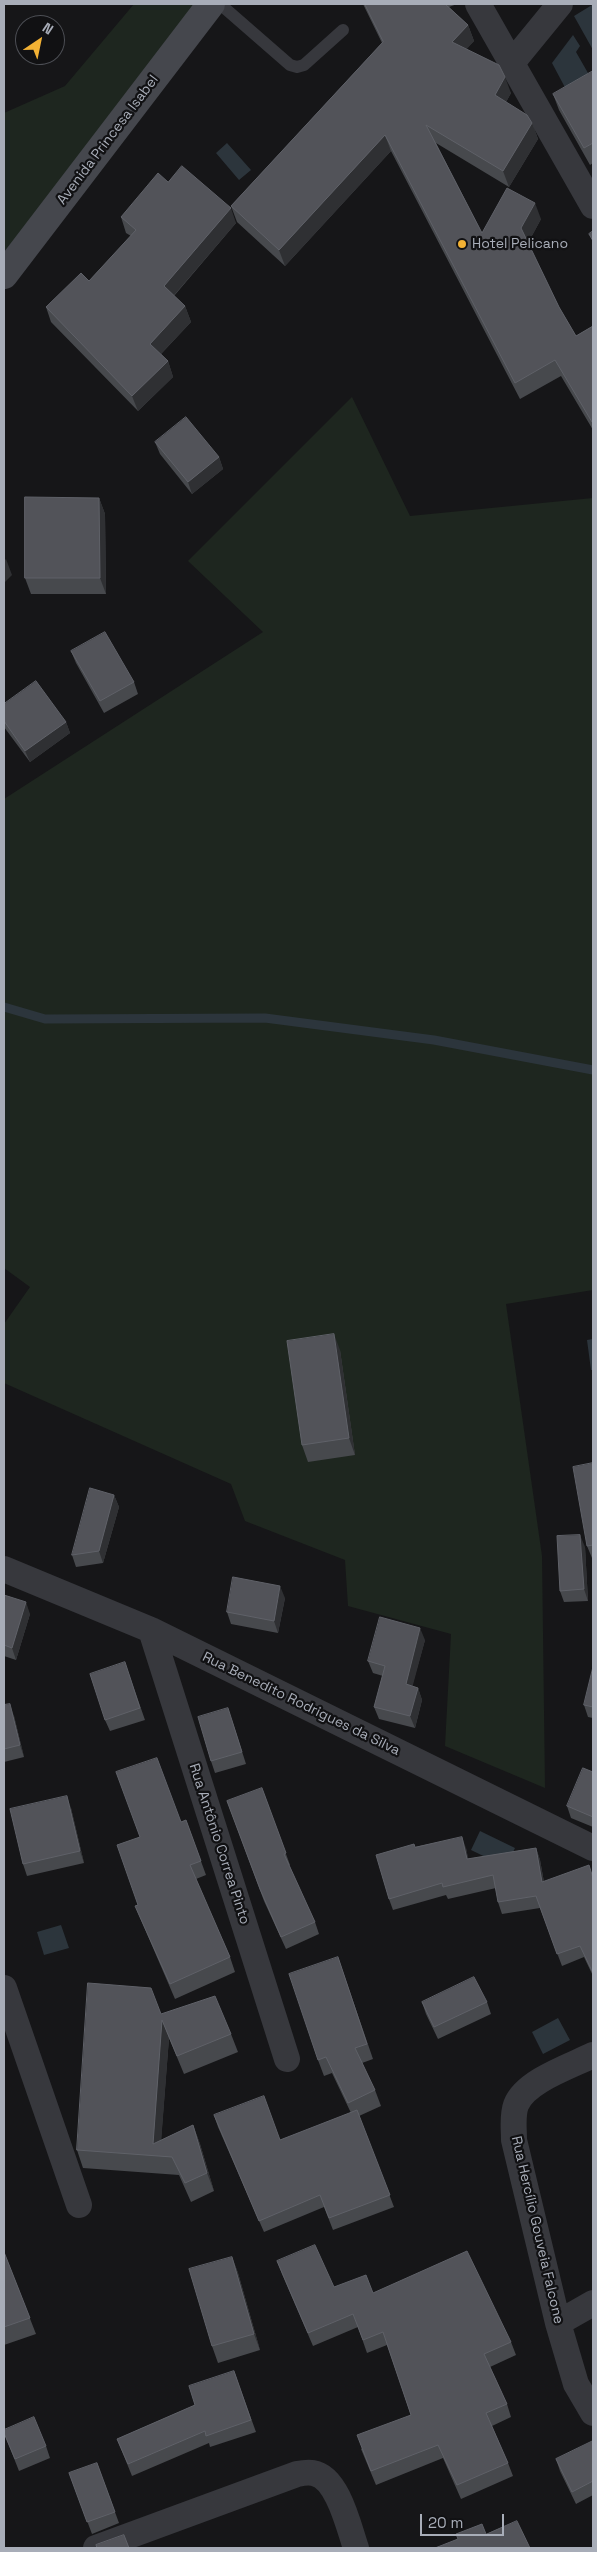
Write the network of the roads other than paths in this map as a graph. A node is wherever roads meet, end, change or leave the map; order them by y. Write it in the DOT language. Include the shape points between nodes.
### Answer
graph roads {
  1 [pos="210,4"];
  2 [pos="220,4"];
  3 [pos="478,4"];
  4 [pos="560,4"];
  5 [pos="343,30"];
  6 [pos="511,64"];
  7 [pos="593,206"];
  8 [pos="4,275"];
  9 [pos="4,1569"];
  10 [pos="151,1630"];
  11 [pos="593,1848"];
  12 [pos="4,1988"];
  13 [pos="593,2055"];
  14 [pos="287,2059"];
  15 [pos="79,2205"];
  16 [pos="593,2303"];
  17 [pos="558,2323"];
  18 [pos="593,2413"];
  19 [pos="96,2548"];
  20 [pos="356,2548"];
  1 -- 8 [label="main road, Avenida Princesa Isabel"];
  2 -- 5 [label="lane" via="297,67 304,65"];
  3 -- 6 [label="street"];
  4 -- 6 [label="street"];
  6 -- 7 [label="street"];
  9 -- 10 [label="street, Rua Benedito Rodrigues da Silva"];
  10 -- 11 [label="street, Rua Benedito Rodrigues da Silva"];
  10 -- 14 [label="street, Rua Antônio Correa Pinto"];
  12 -- 15 [label="street"];
  13 -- 17 [label="street, Rua Hercílio Gouveia Falcone" via="532,2085 516,2104 513,2118 514,2140"];
  16 -- 17 [label="street"];
  17 -- 18 [label="street, Rua Hercílio Gouveia Falcone" via="576,2384"];
  19 -- 20 [label="street" via="298,2474 314,2473 337,2493"];
}
